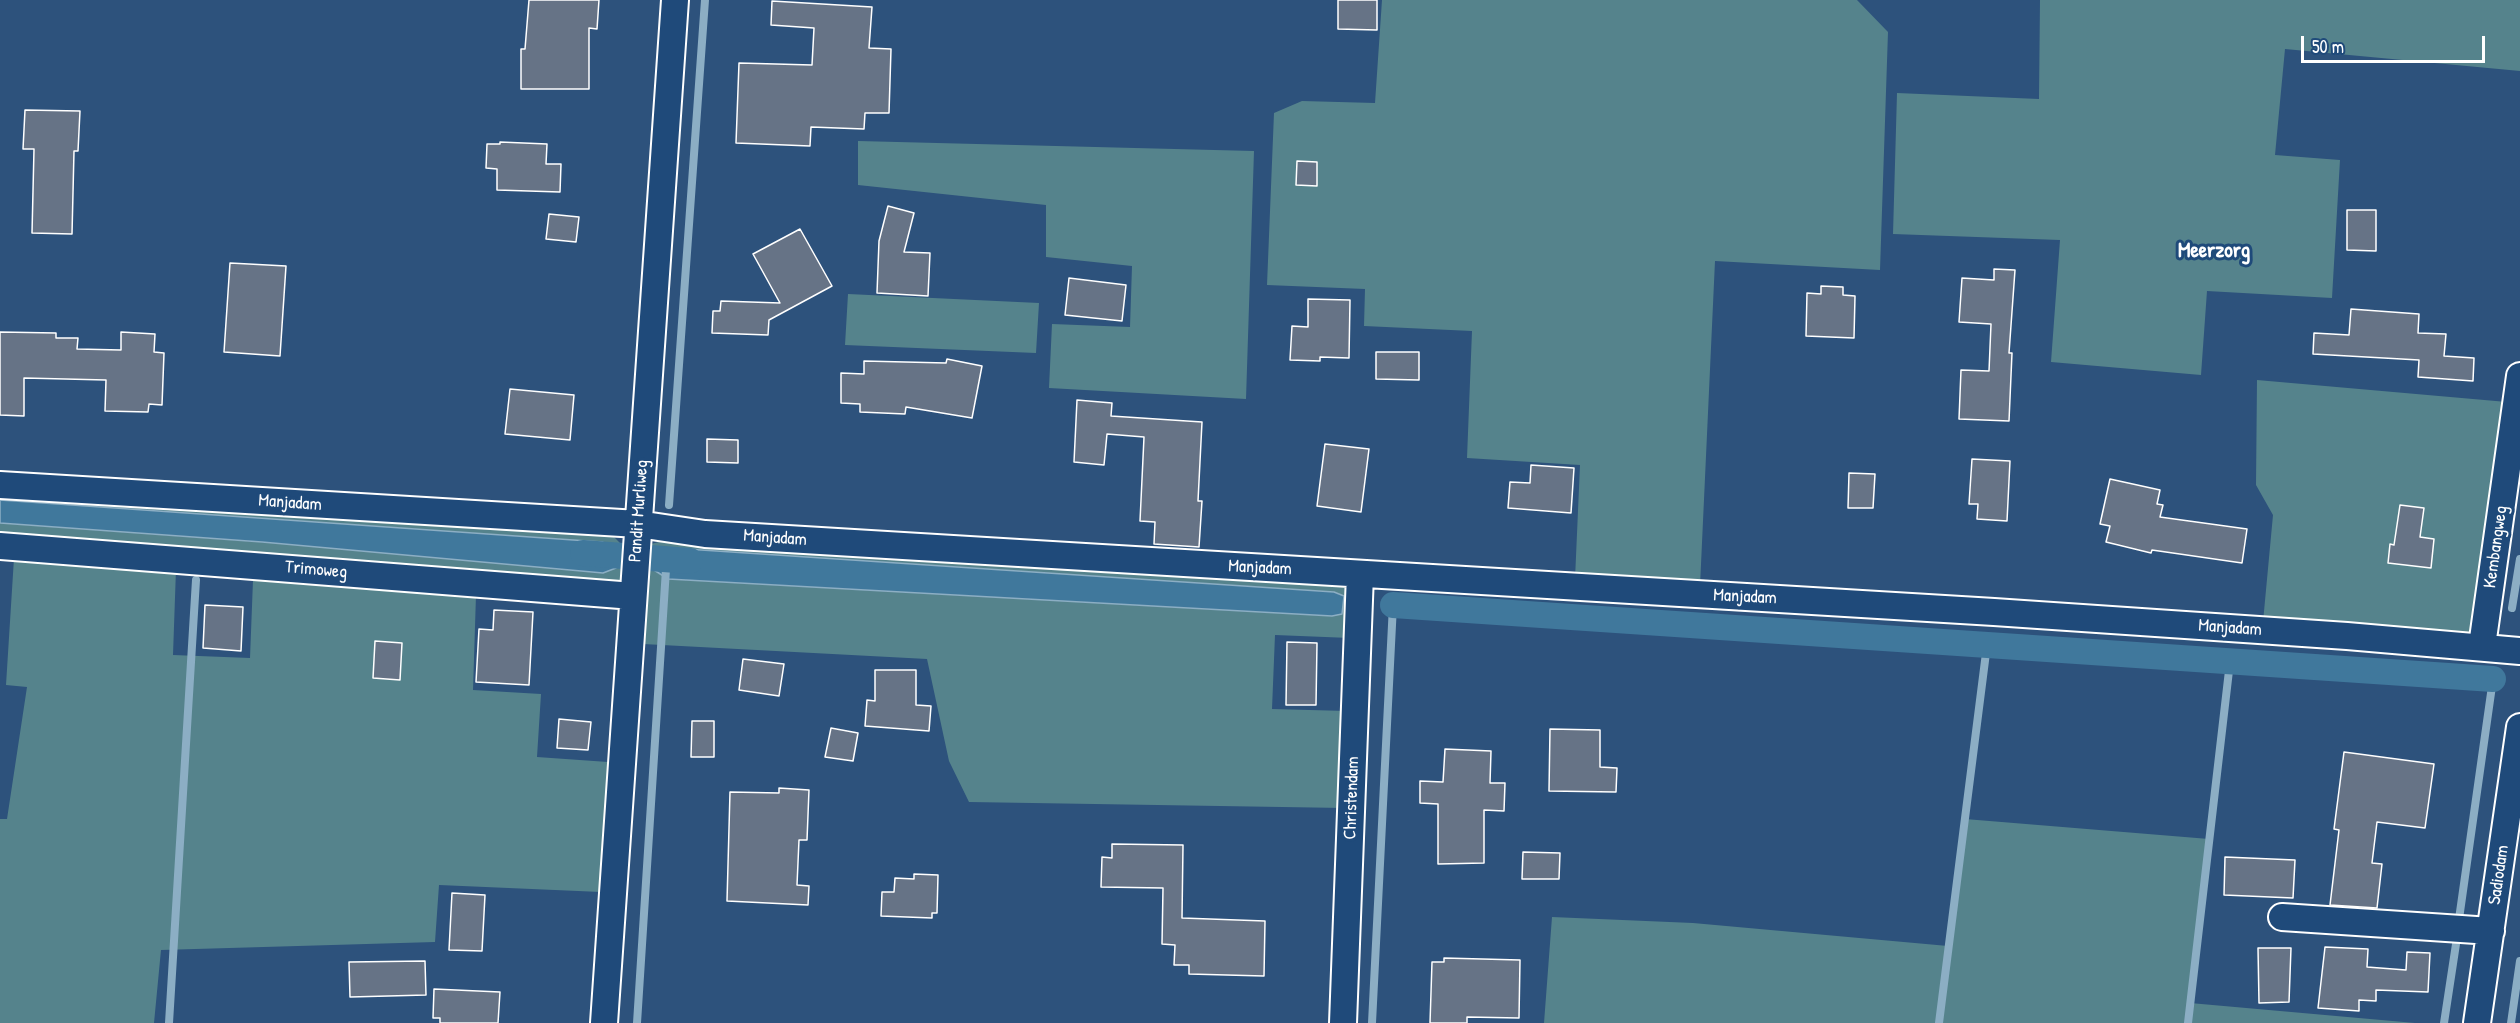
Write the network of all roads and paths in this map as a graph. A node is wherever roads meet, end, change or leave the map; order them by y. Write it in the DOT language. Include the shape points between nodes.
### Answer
graph roads {
  1 [pos="675,0"];
  2 [pos="2520,376"];
  3 [pos="0,485"];
  4 [pos="638,531"];
  5 [pos="0,546"];
  6 [pos="1360,574"];
  7 [pos="633,592"];
  8 [pos="2482,646"];
  9 [pos="2520,651"];
  10 [pos="2520,727"];
  11 [pos="2282,917"];
  12 [pos="2491,931"];
  13 [pos="604,1023"];
  14 [pos="1343,1023"];
  15 [pos="2477,1023"];
  1 -- 4 [label="street, Pandit Murliweg"];
  2 -- 8 [label="street, Kembangweg"];
  3 -- 4 [label="street, Manjadam"];
  4 -- 6 [label="street, Manjadam"];
  4 -- 7 [label="street, Pandit Murliweg"];
  5 -- 7 [label="street, Trimoweg"];
  6 -- 8 [label="street, Manjadam"];
  6 -- 14 [label="street, Christendam"];
  7 -- 13 [label="street, Pandit Murliweg"];
  8 -- 9 [label="street, Manjadam"];
  10 -- 12 [label="street, Sadiodam"];
  11 -- 12 [label="street"];
  12 -- 15 [label="street, Sadiodam"];
}
